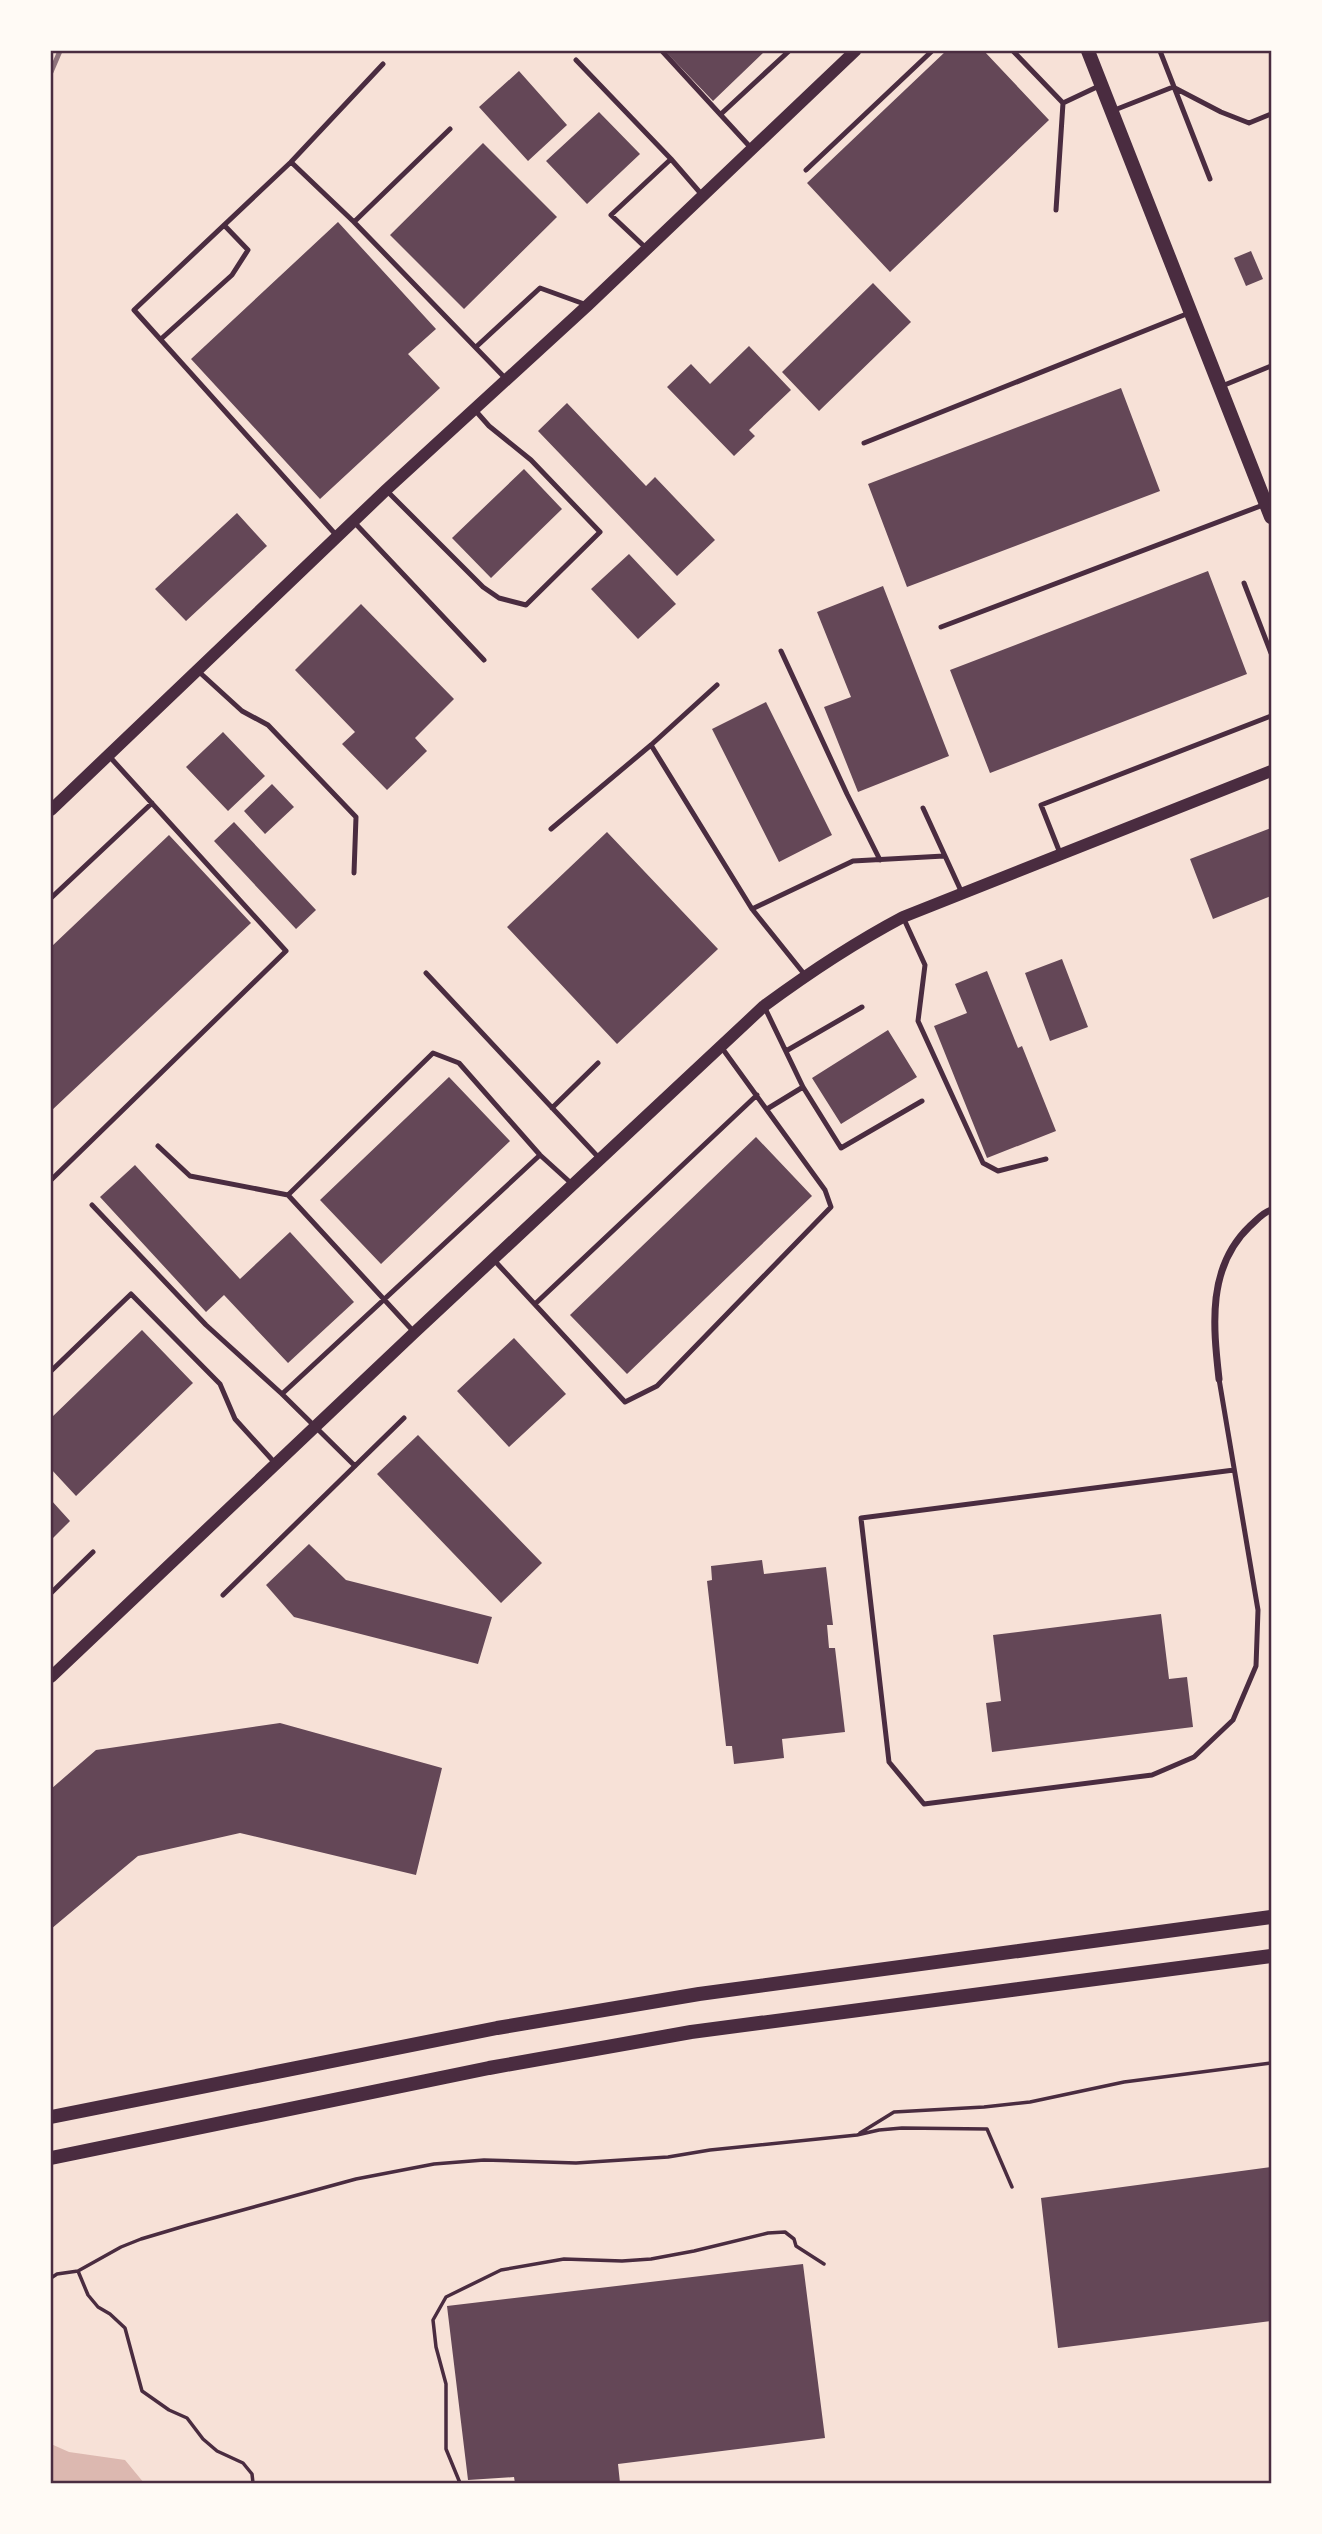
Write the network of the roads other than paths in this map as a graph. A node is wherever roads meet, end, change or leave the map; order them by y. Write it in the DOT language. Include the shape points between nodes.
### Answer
graph roads {
  1 [pos="662,51"];
  2 [pos="789,51"];
  3 [pos="855,51"];
  4 [pos="932,51"];
  5 [pos="1013,51"];
  6 [pos="1088,51"];
  7 [pos="1160,51"];
  8 [pos="576,60"];
  9 [pos="383,64"];
  10 [pos="1101,84"];
  11 [pos="1173,87"];
  12 [pos="1063,103"];
  13 [pos="1112,111"];
  14 [pos="721,114"];
  15 [pos="1271,114"];
  16 [pos="450,128"];
  17 [pos="752,149"];
  18 [pos="671,159"];
  19 [pos="291,162"];
  20 [pos="806,170"];
  21 [pos="1210,179"];
  22 [pos="703,196"];
  23 [pos="1056,210"];
  24 [pos="354,222"];
  25 [pos="224,225"];
  26 [pos="647,250"];
  27 [pos="588,305"];
  28 [pos="1192,312"];
  29 [pos="161,339"];
  30 [pos="476,346"];
  31 [pos="1271,366"];
  32 [pos="507,381"];
  33 [pos="1221,386"];
  34 [pos="474,409"];
  35 [pos="864,443"];
  36 [pos="386,489"];
  37 [pos="1269,510"];
  38 [pos="353,521"];
  39 [pos="337,536"];
  40 [pos="1244,583"];
  41 [pos="941,627"];
  42 [pos="781,651"];
  43 [pos="1271,653"];
  44 [pos="484,660"];
  45 [pos="197,670"];
  46 [pos="717,685"];
  47 [pos="1271,716"];
  48 [pos="651,745"];
  49 [pos="108,755"];
  50 [pos="1271,772"];
  51 [pos="152,803"];
  52 [pos="923,808"];
  53 [pos="51,810"];
  54 [pos="551,829"];
  55 [pos="1060,855"];
  56 [pos="944,856"];
  57 [pos="880,860"];
  58 [pos="354,873"];
  59 [pos="962,893"];
  60 [pos="51,898"];
  61 [pos="752,909"];
  62 [pos="902,917"];
  63 [pos="426,973"];
  64 [pos="805,975"];
  65 [pos="764,1006"];
  66 [pos="862,1007"];
  67 [pos="722,1048"];
  68 [pos="786,1051"];
  69 [pos="598,1063"];
  70 [pos="803,1087"];
  71 [pos="757,1095"];
  72 [pos="922,1101"];
  73 [pos="552,1108"];
  74 [pos="767,1109"];
  75 [pos="158,1146"];
  76 [pos="540,1155"];
  77 [pos="600,1159"];
  78 [pos="1046,1159"];
  79 [pos="51,1180"];
  80 [pos="572,1184"];
  81 [pos="288,1195"];
  82 [pos="92,1205"];
  83 [pos="1271,1210"];
  84 [pos="493,1259"];
  85 [pos="384,1300"];
  86 [pos="534,1304"];
  87 [pos="414,1333"];
  88 [pos="51,1371"];
  89 [pos="1219,1379"];
  90 [pos="282,1394"];
  91 [pos="404,1418"];
  92 [pos="316,1426"];
  93 [pos="277,1465"];
  94 [pos="355,1466"];
  95 [pos="1234,1470"];
  96 [pos="93,1552"];
  97 [pos="51,1593"];
  98 [pos="223,1595"];
  99 [pos="51,1678"];
  100 [pos="1271,1917"];
  101 [pos="1271,1956"];
  102 [pos="51,2117"];
  103 [pos="51,2158"];
  1 -- 14 [label="lane"];
  2 -- 14 [label="lane"];
  3 -- 17 [label="street"];
  4 -- 20 [label="lane"];
  5 -- 12 [label="lane"];
  6 -- 10 [label="main road"];
  7 -- 11 [label="lane"];
  8 -- 18 [label="lane"];
  9 -- 19 [label="lane"];
  10 -- 12 [label="lane"];
  10 -- 13 [label="main road"];
  11 -- 13 [label="lane"];
  11 -- 15 [label="lane" via="1249,123"];
  11 -- 21 [label="lane"];
  12 -- 23 [label="lane"];
  13 -- 28 [label="main road"];
  14 -- 17 [label="lane"];
  16 -- 24 [label="lane"];
  17 -- 22 [label="street"];
  18 -- 22 [label="lane"];
  18 -- 26 [label="lane" via="611,215"];
  19 -- 24 [label="lane"];
  19 -- 25 [label="lane"];
  22 -- 26 [label="street"];
  24 -- 30 [label="lane"];
  25 -- 29 [label="lane" via="247,250 232,275"];
  25 -- 29 [label="lane" via="134,310"];
  26 -- 27 [label="street"];
  27 -- 30 [label="lane" via="540,288"];
  27 -- 32 [label="street"];
  28 -- 33 [label="main road"];
  28 -- 35 [label="lane"];
  29 -- 39 [label="lane"];
  30 -- 32 [label="lane"];
  31 -- 33 [label="lane"];
  32 -- 34 [label="street"];
  33 -- 37 [label="main road"];
  34 -- 36 [label="street"];
  34 -- 36 [label="lane" via="600,532 526,605 499,598 483,587"];
  36 -- 38 [label="street"];
  37 -- 41 [label="lane"];
  38 -- 39 [label="street"];
  38 -- 44 [label="lane"];
  39 -- 45 [label="street"];
  40 -- 43 [label="lane"];
  42 -- 57 [label="lane"];
  45 -- 49 [label="street"];
  45 -- 58 [label="lane" via="242,711 268,725 356,817"];
  46 -- 48 [label="lane"];
  47 -- 55 [label="lane" via="1041,806"];
  48 -- 54 [label="lane"];
  48 -- 61 [label="lane"];
  49 -- 51 [label="lane"];
  49 -- 53 [label="street"];
  50 -- 55 [label="street"];
  51 -- 60 [label="lane"];
  51 -- 79 [label="lane" via="286,951"];
  52 -- 56 [label="lane"];
  55 -- 59 [label="street"];
  56 -- 57 [label="lane"];
  56 -- 59 [label="lane"];
  57 -- 61 [label="lane" via="853,861"];
  59 -- 62 [label="street"];
  61 -- 64 [label="lane"];
  62 -- 64 [label="street"];
  62 -- 78 [label="lane" via="925,965 918,1020 983,1163 998,1171"];
  63 -- 73 [label="lane"];
  64 -- 65 [label="street"];
  65 -- 67 [label="street"];
  65 -- 68 [label="lane"];
  66 -- 68 [label="lane"];
  67 -- 71 [label="lane"];
  67 -- 77 [label="street"];
  68 -- 70 [label="lane"];
  69 -- 73 [label="lane"];
  70 -- 72 [label="lane" via="841,1148"];
  70 -- 74 [label="lane"];
  71 -- 74 [label="lane"];
  71 -- 86 [label="lane"];
  73 -- 77 [label="lane"];
  74 -- 86 [label="lane" via="825,1190 831,1207 657,1386 625,1402"];
  75 -- 81 [label="lane" via="190,1176"];
  76 -- 80 [label="lane"];
  76 -- 81 [label="lane" via="459,1063 433,1053"];
  76 -- 85 [label="lane"];
  77 -- 80 [label="street"];
  80 -- 84 [label="street"];
  81 -- 85 [label="lane"];
  82 -- 90 [label="lane" via="206,1325"];
  83 -- 89 [label="street" via="1237,1239 1216,1285"];
  84 -- 86 [label="lane"];
  84 -- 87 [label="street"];
  85 -- 87 [label="lane"];
  85 -- 90 [label="lane"];
  87 -- 92 [label="street"];
  88 -- 93 [label="lane" via="131,1294 220,1384 235,1419"];
  89 -- 95 [label="lane"];
  90 -- 92 [label="lane"];
  91 -- 94 [label="lane"];
  92 -- 93 [label="street"];
  92 -- 94 [label="lane"];
  93 -- 99 [label="street"];
  94 -- 98 [label="lane"];
  95 -- 95 [label="lane" via="861,1518 889,1762 924,1804 1152,1775 1194,1757 1233,1720 1256,1666 1258,1610"];
  96 -- 97 [label="lane"];
  100 -- 102 [label="main road" via="699,1994 497,2028"];
  101 -- 103 [label="main road" via="691,2032 489,2068"];
}
